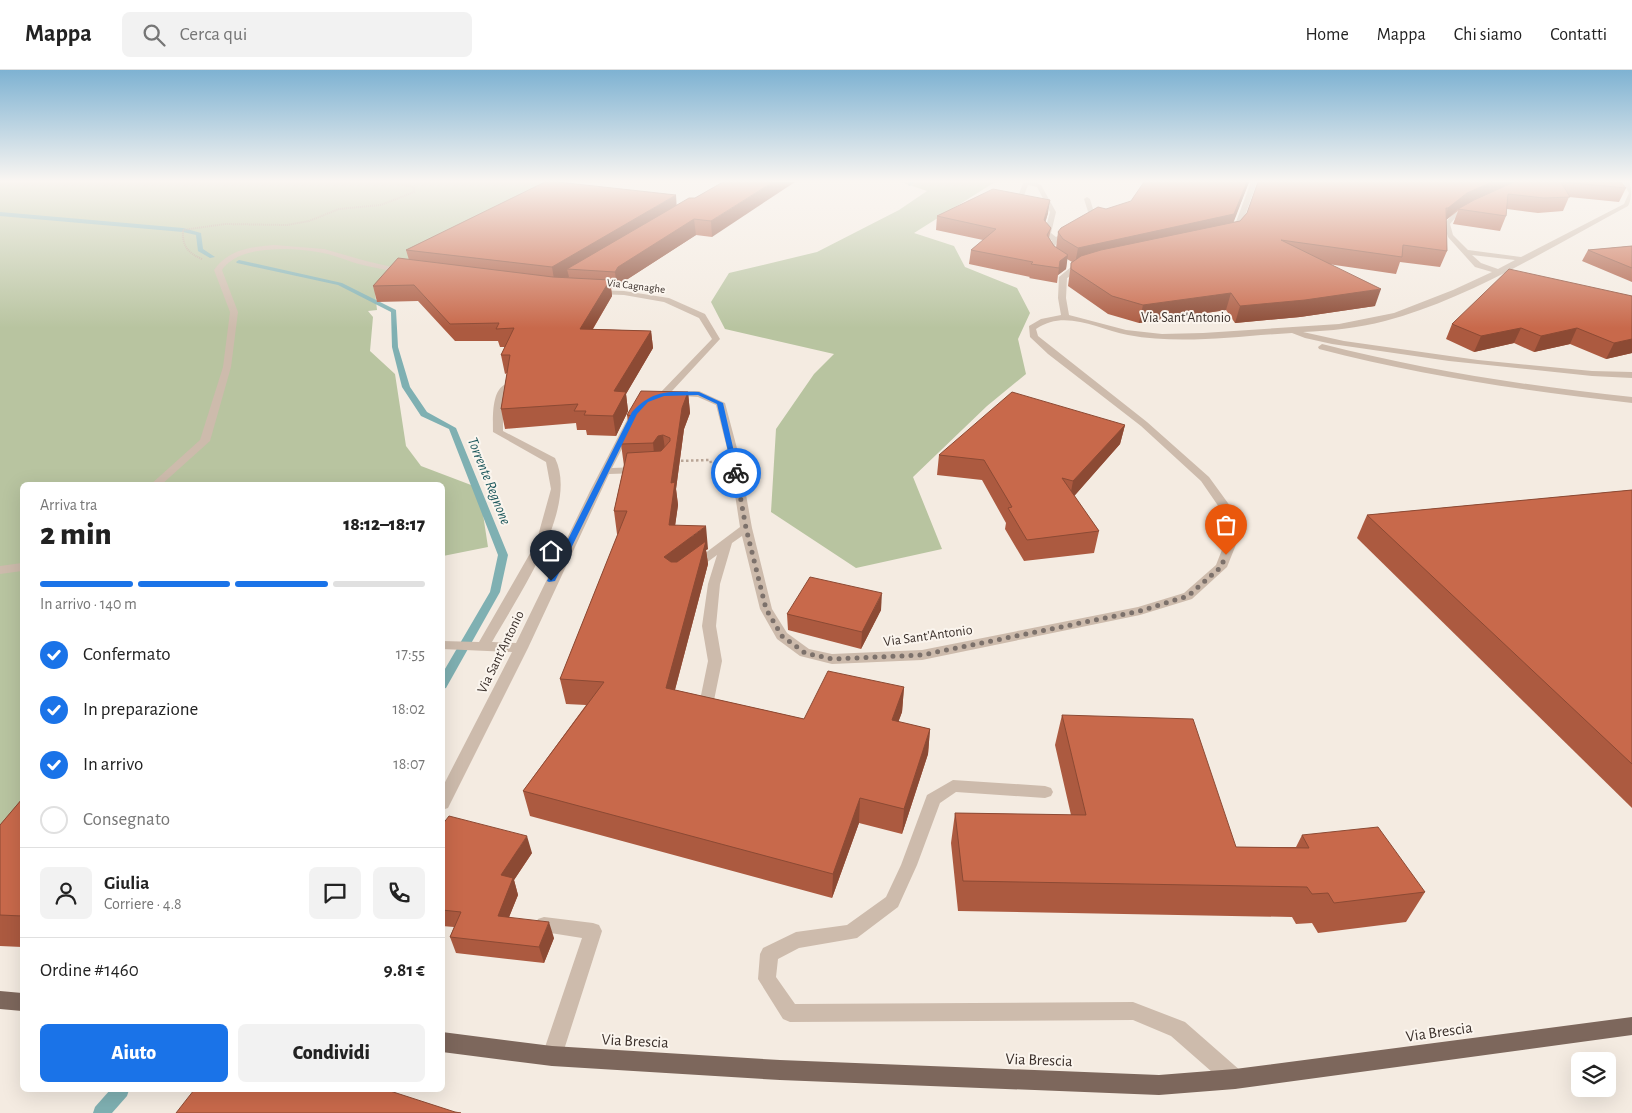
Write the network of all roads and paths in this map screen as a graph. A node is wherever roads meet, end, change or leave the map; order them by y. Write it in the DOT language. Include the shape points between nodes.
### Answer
graph roads {
  1 [pos="183,231"];
  2 [pos="1048,231"];
  3 [pos="1073,231"];
  4 [pos="1236,231"];
  5 [pos="1449,231"];
  6 [pos="1576,231"];
  7 [pos="1225,236"];
  8 [pos="1056,241"];
  9 [pos="1466,252"];
  10 [pos="1520,259"];
  11 [pos="222,263"];
  12 [pos="1088,264"];
  13 [pos="1068,265"];
  14 [pos="1497,271"];
  15 [pos="411,272"];
  16 [pos="586,292"];
  17 [pos="1065,318"];
  18 [pos="1288,330"];
  19 [pos="1309,337"];
  20 [pos="1632,375"];
  21 [pos="506,386"];
  22 [pos="655,397"];
  23 [pos="1632,400"];
  24 [pos="666,461"];
  25 [pos="712,469"];
  26 [pos="606,471"];
  27 [pos="158,482"];
  28 [pos="746,528"];
  29 [pos="727,542"];
  30 [pos="20,567"];
  31 [pos="0,570"];
  32 [pos="682,574"];
  33 [pos="445,644"];
  34 [pos="483,646"];
  35 [pos="521,648"];
  36 [pos="705,710"];
  37 [pos="1045,792"];
  38 [pos="445,798"];
  39 [pos="544,926"];
  40 [pos="0,1000"];
  41 [pos="20,1002"];
  42 [pos="1632,1026"];
  43 [pos="445,1042"];
  44 [pos="552,1056"];
  45 [pos="1235,1079"];
  1 -- 11 [label="path" via="182,241 193,255"];
  2 -- 8 [label="street" via="1047,234"];
  3 -- 8 [label="street"];
  4 -- 7 [label="street"];
  5 -- 9 [label="street"];
  6 -- 10 [label="street, Via Sant'Antonio"];
  8 -- 13 [label="street" via="1050,248"];
  9 -- 10 [label="street"];
  9 -- 14 [label="street" via="1478,265"];
  10 -- 14 [label="street, Via Sant'Antonio"];
  11 -- 15 [label="street" via="255,250 276,247 312,249"];
  11 -- 27 [label="street" via="218,270 234,312 227,368 205,441"];
  12 -- 13 [label="street"];
  13 -- 17 [label="street" via="1063,277"];
  14 -- 18 [label="street, Via Sant'Antonio" via="1396,315 1342,327"];
  16 -- 22 [label="street, Via Cagnaghe" via="624,293 666,300 702,316 716,339"];
  17 -- 18 [label="street, Via Sant'Antonio" via="1128,333 1155,335"];
  17 -- 28 [label="street, Via Sant'Antonio" via="1045,320 1032,328 1034,336 1144,424 1205,479 1227,510 1231,542 1221,567 1188,596 1140,611 922,655 832,659 805,653 782,636 766,609"];
  18 -- 19 [label="street, Via Sant'Antonio"];
  19 -- 20 [label="street, Via Sant'Antonio" via="1447,359 1545,370"];
  19 -- 23 [label="street" via="1319,346 1420,372 1531,390"];
  21 -- 34 [label="street" via="498,404 498,432 552,460 556,489 542,542"];
  22 -- 26 [label="street, Via Sant'Antonio" via="634,413"];
  22 -- 28 [label="street, Via Sant'Antonio" via="699,394 720,403 734,456"];
  24 -- 25 [label="path" via="710,460"];
  24 -- 26 [label="street" via="660,469"];
  26 -- 35 [label="street, Via Sant'Antonio"];
  28 -- 29 [label="street"];
  29 -- 32 [label="street"];
  29 -- 36 [label="street" via="714,584 709,626 715,661"];
  30 -- 31 [label="street"];
  33 -- 34 [label="street"];
  34 -- 35 [label="street"];
  35 -- 38 [label="street, Via Sant'Antonio"];
  37 -- 45 [label="street" via="954,786 933,799 892,902 851,932 796,940 769,954 767,979 790,1013 1133,1011 1178,1029"];
  39 -- 44 [label="street" via="593,931"];
  40 -- 41 [label="main road"];
  42 -- 45 [label="main road, Via Brescia"];
  43 -- 44 [label="main road, Via Brescia"];
  44 -- 45 [label="main road, Via Brescia" via="780,1070 1159,1085"];
}
